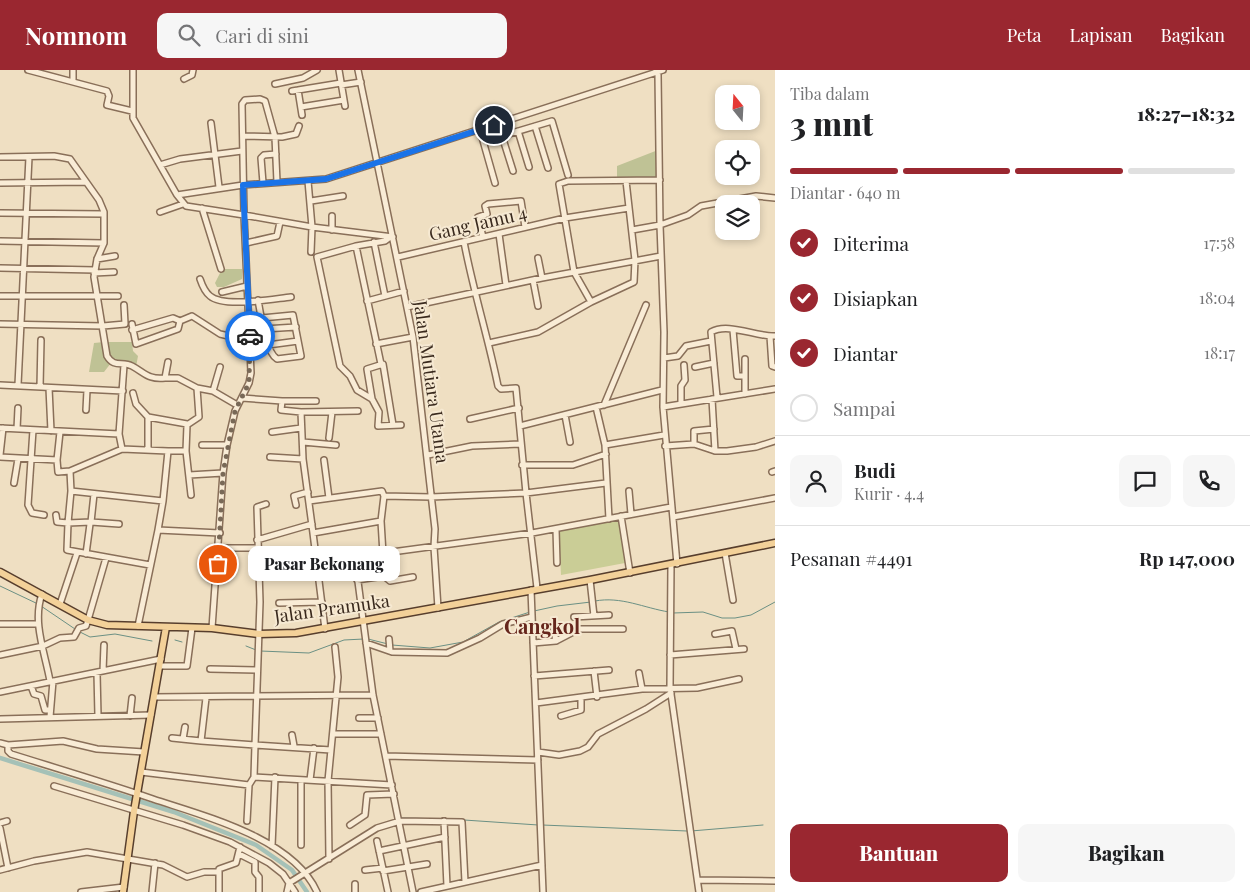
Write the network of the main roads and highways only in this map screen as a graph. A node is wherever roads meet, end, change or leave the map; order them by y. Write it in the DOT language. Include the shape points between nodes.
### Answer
graph roads {
  1 [pos="775,543"];
  2 [pos="0,572"];
  3 [pos="166,627"];
  4 [pos="124,890"];
  1 -- 3 [label="main road, Jalan Pramuka" via="296,634"];
  2 -- 3 [label="main road, Jalan Pramuka" via="40,600 60,604 88,620 120,626"];
  3 -- 4 [label="main road"];
}
